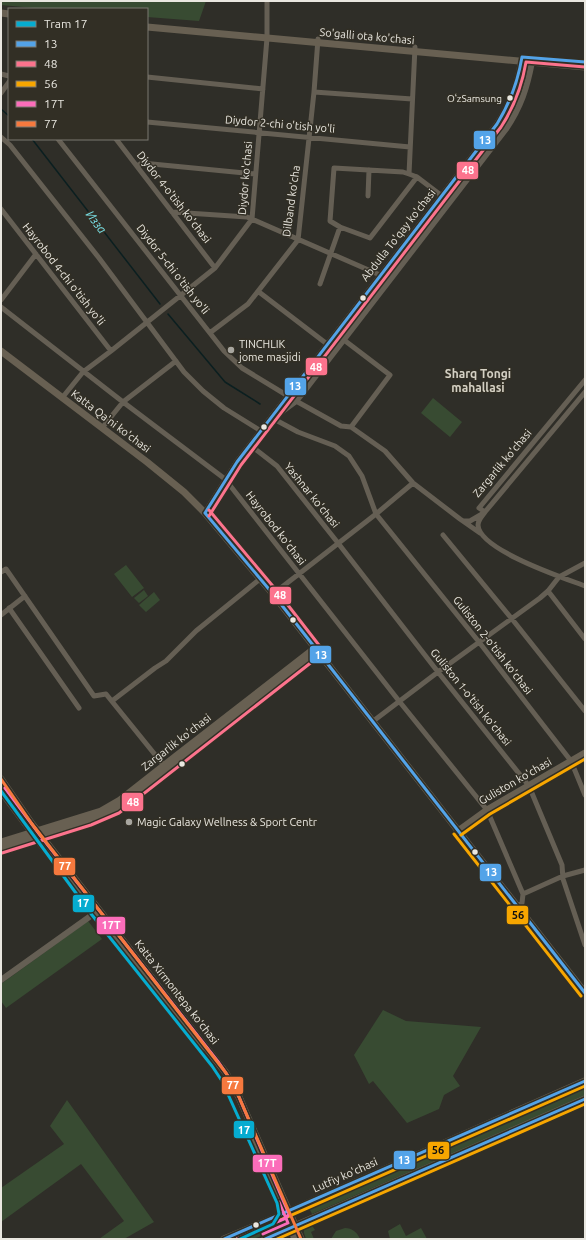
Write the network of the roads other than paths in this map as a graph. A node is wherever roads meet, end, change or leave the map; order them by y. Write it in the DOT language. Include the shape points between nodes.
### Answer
graph roads {
  1 [pos="267,1"];
  2 [pos="148,23"];
  3 [pos="148,27"];
  4 [pos="267,36"];
  5 [pos="318,41"];
  6 [pos="415,49"];
  7 [pos="521,59"];
  8 [pos="532,60"];
  9 [pos="585,62"];
  10 [pos="585,67"];
  11 [pos="520,70"];
  12 [pos="530,71"];
  13 [pos="148,78"];
  14 [pos="8,85"];
  15 [pos="263,89"];
  16 [pos="314,92"];
  17 [pos="1,93"];
  18 [pos="412,99"];
  19 [pos="148,122"];
  20 [pos="259,133"];
  21 [pos="1,137"];
  22 [pos="309,137"];
  23 [pos="59,140"];
  24 [pos="117,140"];
  25 [pos="410,147"];
  26 [pos="137,166"];
  27 [pos="369,170"];
  28 [pos="255,174"];
  29 [pos="409,174"];
  30 [pos="417,177"];
  31 [pos="368,196"];
  32 [pos="442,196"];
  33 [pos="1,209"];
  34 [pos="172,212"];
  35 [pos="252,220"];
  36 [pos="340,226"];
  37 [pos="298,240"];
  38 [pos="330,253"];
  39 [pos="36,254"];
  40 [pos="395,256"];
  41 [pos="404,263"];
  42 [pos="215,268"];
  43 [pos="380,275"];
  44 [pos="320,284"];
  45 [pos="259,292"];
  46 [pos="180,295"];
  47 [pos="1,300"];
  48 [pos="1,306"];
  49 [pos="146,323"];
  50 [pos="211,332"];
  51 [pos="344,340"];
  52 [pos="328,344"];
  53 [pos="1,351"];
  54 [pos="111,351"];
  55 [pos="176,361"];
  56 [pos="84,372"];
  57 [pos="306,372"];
  58 [pos="314,379"];
  59 [pos="585,380"];
  60 [pos="585,392"];
  61 [pos="288,396"];
  62 [pos="62,398"];
  63 [pos="296,401"];
  64 [pos="123,402"];
  65 [pos="272,418"];
  66 [pos="351,427"];
  67 [pos="102,428"];
  68 [pos="261,431"];
  69 [pos="250,445"];
  70 [pos="225,480"];
  71 [pos="413,483"];
  72 [pos="485,512"];
  73 [pos="205,513"];
  74 [pos="376,514"];
  75 [pos="460,519"];
  76 [pos="481,533"];
  77 [pos="443,535"];
  78 [pos="338,543"];
  79 [pos="585,563"];
  80 [pos="1,572"];
  81 [pos="299,574"];
  82 [pos="559,576"];
  83 [pos="260,578"];
  84 [pos="585,586"];
  85 [pos="548,591"];
  86 [pos="273,594"];
  87 [pos="25,596"];
  88 [pos="9,608"];
  89 [pos="1,615"];
  90 [pos="512,619"];
  91 [pos="585,639"];
  92 [pos="479,642"];
  93 [pos="317,650"];
  94 [pos="438,672"];
  95 [pos="112,701"];
  96 [pos="399,701"];
  97 [pos="79,708"];
  98 [pos="585,711"];
  99 [pos="372,722"];
  100 [pos="585,753"];
  101 [pos="571,762"];
  102 [pos="166,768"];
  103 [pos="1,779"];
  104 [pos="529,786"];
  105 [pos="1,791"];
  106 [pos="585,795"];
  107 [pos="487,810"];
  108 [pos="458,831"];
  109 [pos="37,835"];
  110 [pos="1,842"];
  111 [pos="1,848"];
  112 [pos="585,870"];
  113 [pos="563,876"];
  114 [pos="523,894"];
  115 [pos="517,907"];
  116 [pos="97,911"];
  117 [pos="584,938"];
  118 [pos="585,945"];
  119 [pos="1,980"];
  120 [pos="585,993"];
  121 [pos="585,1081"];
  122 [pos="585,1099"];
  123 [pos="286,1213"];
  124 [pos="293,1227"];
  125 [pos="224,1239"];
  126 [pos="265,1239"];
  127 [pos="295,1239"];
  128 [pos="301,1239"];
  1 -- 4 [label="street, Diydor ko'chasi"];
  2 -- 4 [label="main road, So'galli ota ko'chasi"];
  3 -- 4 [label="main road, So'galli ota ko'chasi"];
  4 -- 5 [label="main road, So'galli ota ko'chasi"];
  4 -- 15 [label="street, Diydor ko'chasi"];
  5 -- 6 [label="main road, So'galli ota ko'chasi"];
  5 -- 16 [label="street, Dilband ko'cha"];
  6 -- 7 [label="main road, So'galli ota ko'chasi"];
  6 -- 18 [label="street"];
  7 -- 8 [label="main road, So'galli ota ko'chasi"];
  7 -- 11 [label="street, Abdulla To'qay ko'chasi"];
  8 -- 9 [label="main road, So'galli ota ko'chasi"];
  8 -- 10 [label="main road, So'galli ota ko'chasi"];
  8 -- 12 [label="street, Abdulla To'qay ko'chasi"];
  11 -- 12 [label="street" via="526,68"];
  11 -- 32 [label="street, Abdulla To'qay ko'chasi" via="513,94 501,118"];
  12 -- 41 [label="street, Abdulla To'qay ko'chasi" via="522,101 511,121"];
  13 -- 15 [label="street"];
  14 -- 17 [label="street"];
  15 -- 20 [label="street, Diydor ko'chasi"];
  16 -- 18 [label="street"];
  16 -- 22 [label="street, Dilband ko'cha"];
  18 -- 25 [label="street"];
  19 -- 20 [label="street, Diydor 2-chi o'tish yo'li"];
  20 -- 22 [label="street, Diydor 2-chi o'tish yo'li"];
  20 -- 28 [label="street, Diydor ko'chasi"];
  21 -- 49 [label="street" via="99,258"];
  22 -- 25 [label="street, Diydor 2-chi o'tish yo'li"];
  22 -- 37 [label="street, Dilband ko'cha"];
  23 -- 46 [label="street, Diydor 5-chi o'tish yo'li"];
  24 -- 26 [label="street, Diydor 4-o'tish ko'chasi"];
  25 -- 29 [label="street"];
  26 -- 28 [label="street" via="142,163"];
  26 -- 34 [label="street, Diydor 4-o'tish ko'chasi"];
  27 -- 29 [label="street"];
  27 -- 31 [label="street"];
  27 -- 36 [label="street" via="334,168 330,221"];
  28 -- 35 [label="street, Diydor ko'chasi"];
  29 -- 30 [label="street"];
  30 -- 32 [label="street"];
  30 -- 36 [label="street" via="370,238"];
  32 -- 40 [label="street, Abdulla To'qay ko'chasi"];
  33 -- 39 [label="street, Hayrobod 4-chi o'tish yo'li"];
  34 -- 35 [label="street" via="247,217"];
  34 -- 42 [label="street, Diydor 4-o'tish ko'chasi"];
  35 -- 37 [label="street"];
  35 -- 42 [label="street, Diydor ko'chasi"];
  36 -- 38 [label="street"];
  37 -- 38 [label="street"];
  37 -- 45 [label="street, Dilband ko'cha"];
  38 -- 43 [label="street"];
  38 -- 44 [label="street"];
  39 -- 47 [label="street"];
  39 -- 54 [label="street, Hayrobod 4-chi o'tish yo'li"];
  40 -- 41 [label="street"];
  40 -- 43 [label="street, Abdulla To'qay ko'chasi"];
  41 -- 51 [label="street, Abdulla To'qay ko'chasi"];
  42 -- 46 [label="street, Diydor ko'chasi"];
  43 -- 52 [label="street, Abdulla To'qay ko'chasi"];
  45 -- 50 [label="street, Dilband ko'cha" via="248,304"];
  45 -- 52 [label="street"];
  46 -- 49 [label="street, Diydor ko'chasi"];
  46 -- 50 [label="street, Diydor 5-chi o'tish yo'li"];
  48 -- 56 [label="street, Hayrobod ko'chasi"];
  49 -- 54 [label="street, Diydor ko'chasi"];
  49 -- 55 [label="street"];
  50 -- 61 [label="street, Diydor 5-chi o'tish yo'li" via="224,351 242,368"];
  51 -- 58 [label="street, Abdulla To'qay ko'chasi"];
  51 -- 66 [label="street" via="390,375"];
  52 -- 57 [label="street, Abdulla To'qay ko'chasi"];
  53 -- 62 [label="main road, Katta Qa'ni ko'chasi"];
  54 -- 56 [label="street, Diydor ko'chasi"];
  55 -- 64 [label="street"];
  55 -- 68 [label="street" via="193,382 213,400"];
  56 -- 62 [label="street, Diydor ko'chasi"];
  56 -- 64 [label="street, Hayrobod ko'chasi"];
  57 -- 58 [label="street"];
  57 -- 61 [label="street, Abdulla To'qay ko'chasi"];
  58 -- 63 [label="street, Abdulla To'qay ko'chasi"];
  59 -- 72 [label="street, Zargarlik ko'chasi" via="479,508"];
  60 -- 72 [label="street, Zargarlik ko'chasi"];
  61 -- 65 [label="street, Abdulla To'qay ko'chasi"];
  62 -- 67 [label="main road, Katta Qa'ni ko'chasi"];
  63 -- 65 [label="street, Abdulla To'qay ko'chasi"];
  63 -- 66 [label="street" via="341,426"];
  64 -- 67 [label="street"];
  64 -- 70 [label="street, Hayrobod ko'chasi"];
  65 -- 68 [label="street, Abdulla To'qay ko'chasi"];
  65 -- 74 [label="street, Guliston 2-o'tish ko'chasi" via="298,432 335,446 349,456 362,476"];
  66 -- 71 [label="street" via="384,451"];
  67 -- 73 [label="main road, Katta Qa'ni ko'chasi" via="171,482"];
  68 -- 69 [label="street, Abdulla To'qay ko'chasi"];
  69 -- 70 [label="street, Abdulla To'qay ko'chasi"];
  69 -- 78 [label="street, Yashnar ko'chasi" via="277,466"];
  70 -- 73 [label="street, Abdulla To'qay ko'chasi"];
  70 -- 81 [label="street, Hayrobod ko'chasi"];
  71 -- 74 [label="street"];
  71 -- 75 [label="street"];
  72 -- 75 [label="street" via="468,522"];
  72 -- 76 [label="street" via="478,523"];
  73 -- 83 [label="main road, Katta Qa'ni ko'chasi"];
  74 -- 78 [label="street"];
  74 -- 92 [label="street, Guliston 2-o'tish ko'chasi"];
  75 -- 76 [label="street"];
  76 -- 82 [label="street" via="504,553"];
  77 -- 90 [label="street"];
  78 -- 81 [label="street"];
  78 -- 94 [label="street, Guliston 1-o'tish ko'chasi"];
  79 -- 82 [label="street"];
  80 -- 87 [label="street" via="6,569"];
  81 -- 86 [label="street"];
  81 -- 96 [label="street, Hayrobod ko'chasi"];
  82 -- 84 [label="street"];
  82 -- 85 [label="street"];
  83 -- 86 [label="main road, Katta Qa'ni ko'chasi"];
  83 -- 95 [label="street" via="196,631 166,662"];
  85 -- 90 [label="street"];
  85 -- 91 [label="street"];
  86 -- 93 [label="main road, Katta Qa'ni ko'chasi"];
  87 -- 88 [label="street"];
  87 -- 95 [label="street" via="94,696 106,694"];
  88 -- 89 [label="street"];
  88 -- 97 [label="street"];
  90 -- 92 [label="street"];
  90 -- 98 [label="street"];
  92 -- 94 [label="street"];
  92 -- 101 [label="street, Guliston 2-o'tish ko'chasi"];
  93 -- 99 [label="main road, Katta Qa'ni ko'chasi"];
  93 -- 102 [label="main road, Zargarlik ko'chasi"];
  94 -- 96 [label="street"];
  94 -- 104 [label="street, Guliston 1-o'tish ko'chasi"];
  95 -- 102 [label="street"];
  96 -- 99 [label="street"];
  96 -- 107 [label="street, Hayrobod ko'chasi"];
  99 -- 108 [label="main road, Katta Qa'ni ko'chasi"];
  100 -- 101 [label="main road, Guliston ko'chasi"];
  101 -- 104 [label="main road, Guliston ko'chasi"];
  101 -- 106 [label="street, Guliston 2-o'tish ko'chasi"];
  102 -- 109 [label="main road, Zargarlik ko'chasi" via="110,806"];
  103 -- 109 [label="main road, Katta Xirmontepa koʻchasi"];
  104 -- 107 [label="main road, Guliston ko'chasi"];
  104 -- 113 [label="street, Guliston 1-o'tish ko'chasi" via="562,865"];
  105 -- 109 [label="main road, Katta Xirmontepa koʻchasi"];
  107 -- 108 [label="main road, Guliston ko'chasi"];
  107 -- 114 [label="street, Hayrobod ko'chasi"];
  108 -- 115 [label="main road, Katta Qa'ni ko'chasi"];
  109 -- 110 [label="main road, Zargarlik ko'chasi"];
  109 -- 111 [label="main road, Zargarlik ko'chasi"];
  109 -- 116 [label="main road, Katta Xirmontepa koʻchasi"];
  112 -- 113 [label="street"];
  113 -- 114 [label="street"];
  113 -- 117 [label="street, Guliston 1-o'tish ko'chasi"];
  114 -- 115 [label="street" via="522,903"];
  115 -- 120 [label="main road, Katta Qa'ni ko'chasi"];
  116 -- 119 [label="street"];
  116 -- 123 [label="main road, Katta Xirmontepa koʻchasi" via="226,1073 239,1097"];
  117 -- 118 [label="street, Guliston 1-o'tish ko'chasi"];
  121 -- 123 [label="main road, Lutfiy ko'chasi"];
  122 -- 124 [label="main road"];
  123 -- 124 [label="main road, Katta Xirmontepa koʻchasi"];
  123 -- 125 [label="main road, Lutfiy ko'chasi"];
  124 -- 126 [label="main road"];
  124 -- 127 [label="main road, Katta Xirmontepa koʻchasi"];
  124 -- 128 [label="main road, Katta Xirmontepa koʻchasi"];
}
